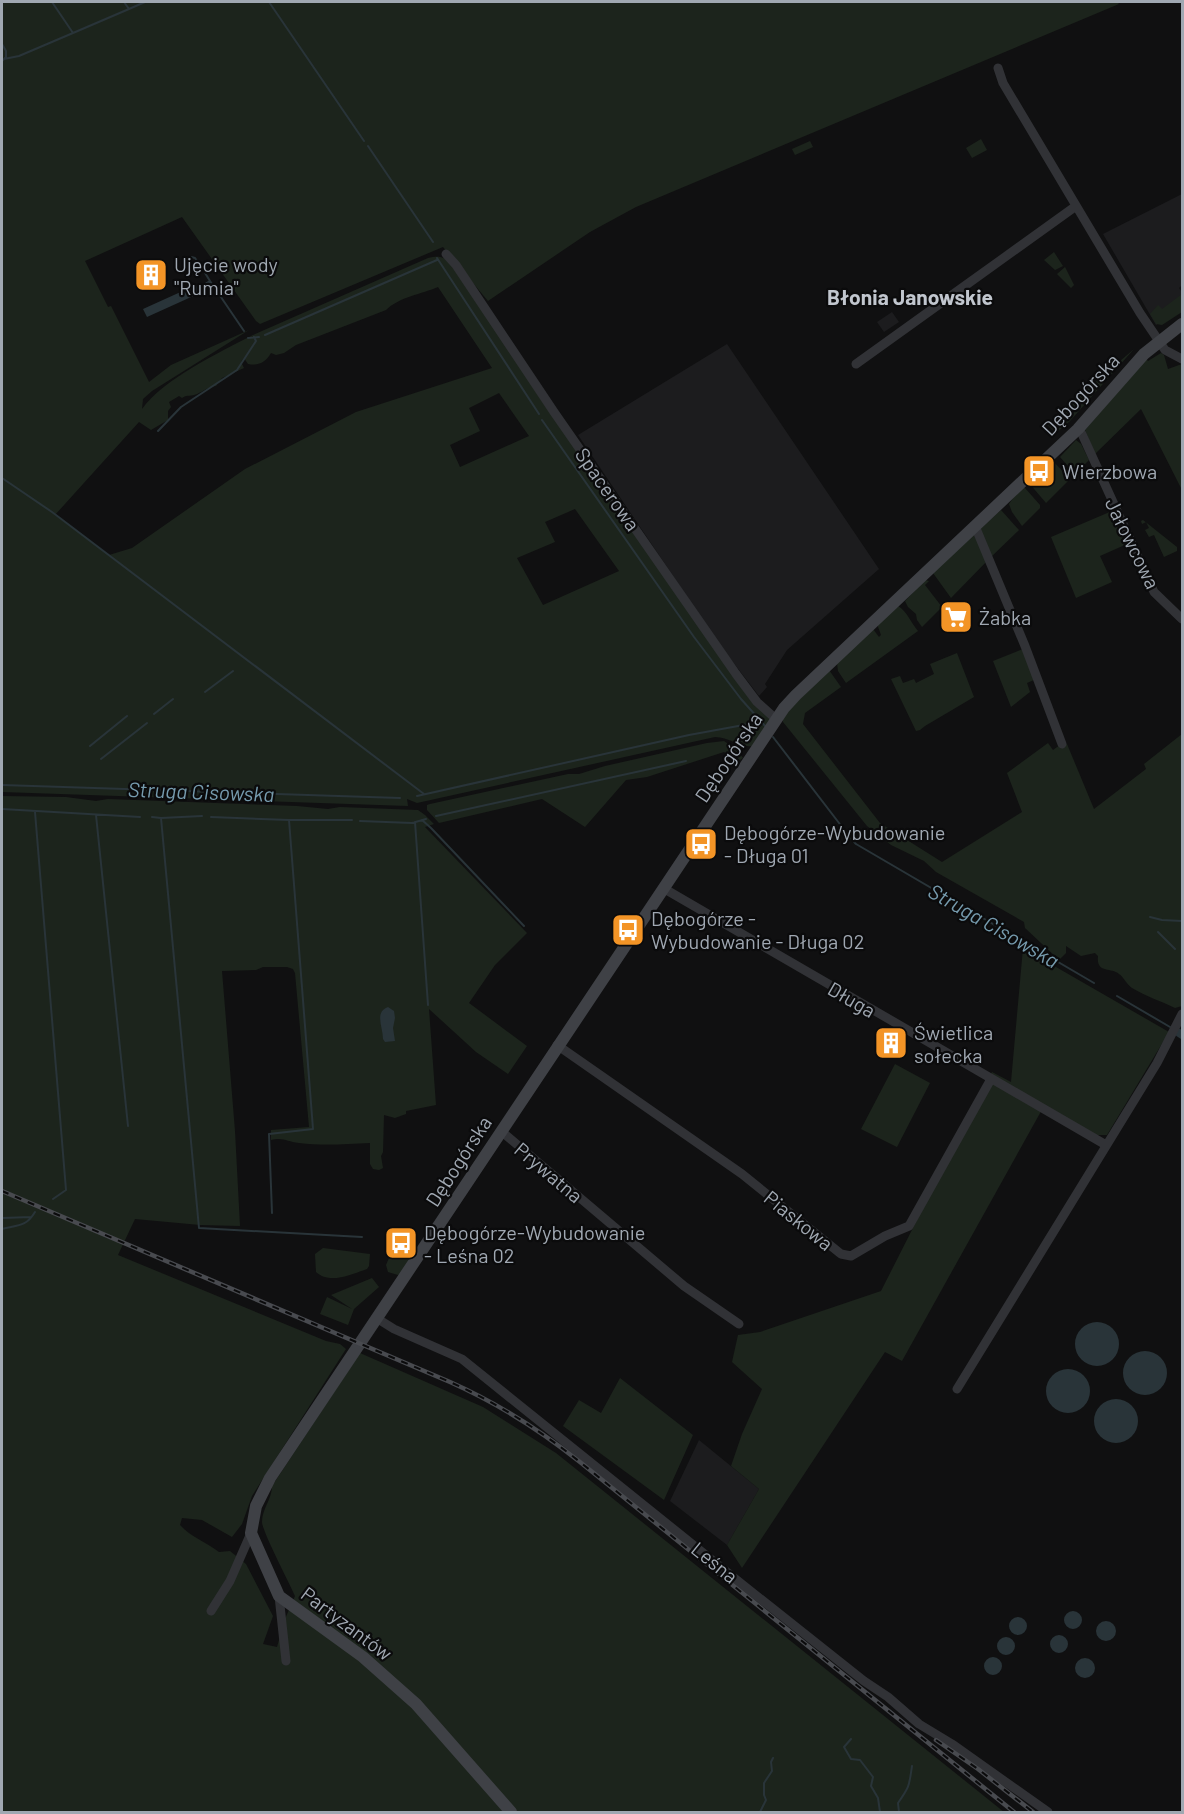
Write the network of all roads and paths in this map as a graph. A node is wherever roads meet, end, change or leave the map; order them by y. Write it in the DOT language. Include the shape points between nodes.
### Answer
graph roads {
  1 [pos="998,68"];
  2 [pos="1076,206"];
  3 [pos="446,254"];
  4 [pos="1182,324"];
  5 [pos="1159,342"];
  6 [pos="1182,359"];
  7 [pos="856,364"];
  8 [pos="1078,429"];
  9 [pos="975,526"];
  10 [pos="1182,619"];
  11 [pos="777,719"];
  12 [pos="1062,744"];
  13 [pos="663,888"];
  14 [pos="1182,1018"];
  15 [pos="557,1045"];
  16 [pos="992,1079"];
  17 [pos="501,1131"];
  18 [pos="1106,1145"];
  19 [pos="378,1318"];
  20 [pos="740,1324"];
  21 [pos="957,1389"];
  22 [pos="251,1533"];
  23 [pos="279,1596"];
  24 [pos="211,1611"];
  25 [pos="286,1661"];
  26 [pos="511,1812"];
  27 [pos="1048,1812"];
  1 -- 2 [label="street" via="1003,83"];
  2 -- 5 [label="street"];
  2 -- 7 [label="street"];
  3 -- 11 [label="street, Spacerowa" via="736,674 757,702"];
  4 -- 5 [label="street, Dębogórska"];
  5 -- 6 [label="street" via="1167,352"];
  5 -- 8 [label="street, Dębogórska" via="1133,365"];
  8 -- 9 [label="street, Dębogórska"];
  8 -- 10 [label="street, Jałowcowa" via="1154,592"];
  9 -- 11 [label="street, Dębogórska" via="796,694"];
  9 -- 12 [label="street"];
  11 -- 13 [label="street, Dębogórska"];
  13 -- 15 [label="street, Dębogórska"];
  13 -- 16 [label="street, Długa"];
  14 -- 18 [label="street"];
  15 -- 16 [label="street, Piaskowa" via="742,1174 841,1254 851,1256 909,1226"];
  15 -- 17 [label="street, Dębogórska"];
  16 -- 18 [label="street, Długa"];
  17 -- 19 [label="street, Dębogórska"];
  17 -- 20 [label="street, Prywatna" via="684,1286"];
  18 -- 21 [label="street"];
  19 -- 22 [label="street" via="264,1488 253,1515"];
  19 -- 27 [label="street, Leśna" via="462,1359 919,1724"];
  22 -- 23 [label="street, Partyzantów"];
  22 -- 24 [label="street" via="230,1581"];
  23 -- 25 [label="street"];
  23 -- 26 [label="street, Partyzantów" via="363,1657 416,1704"];
}
